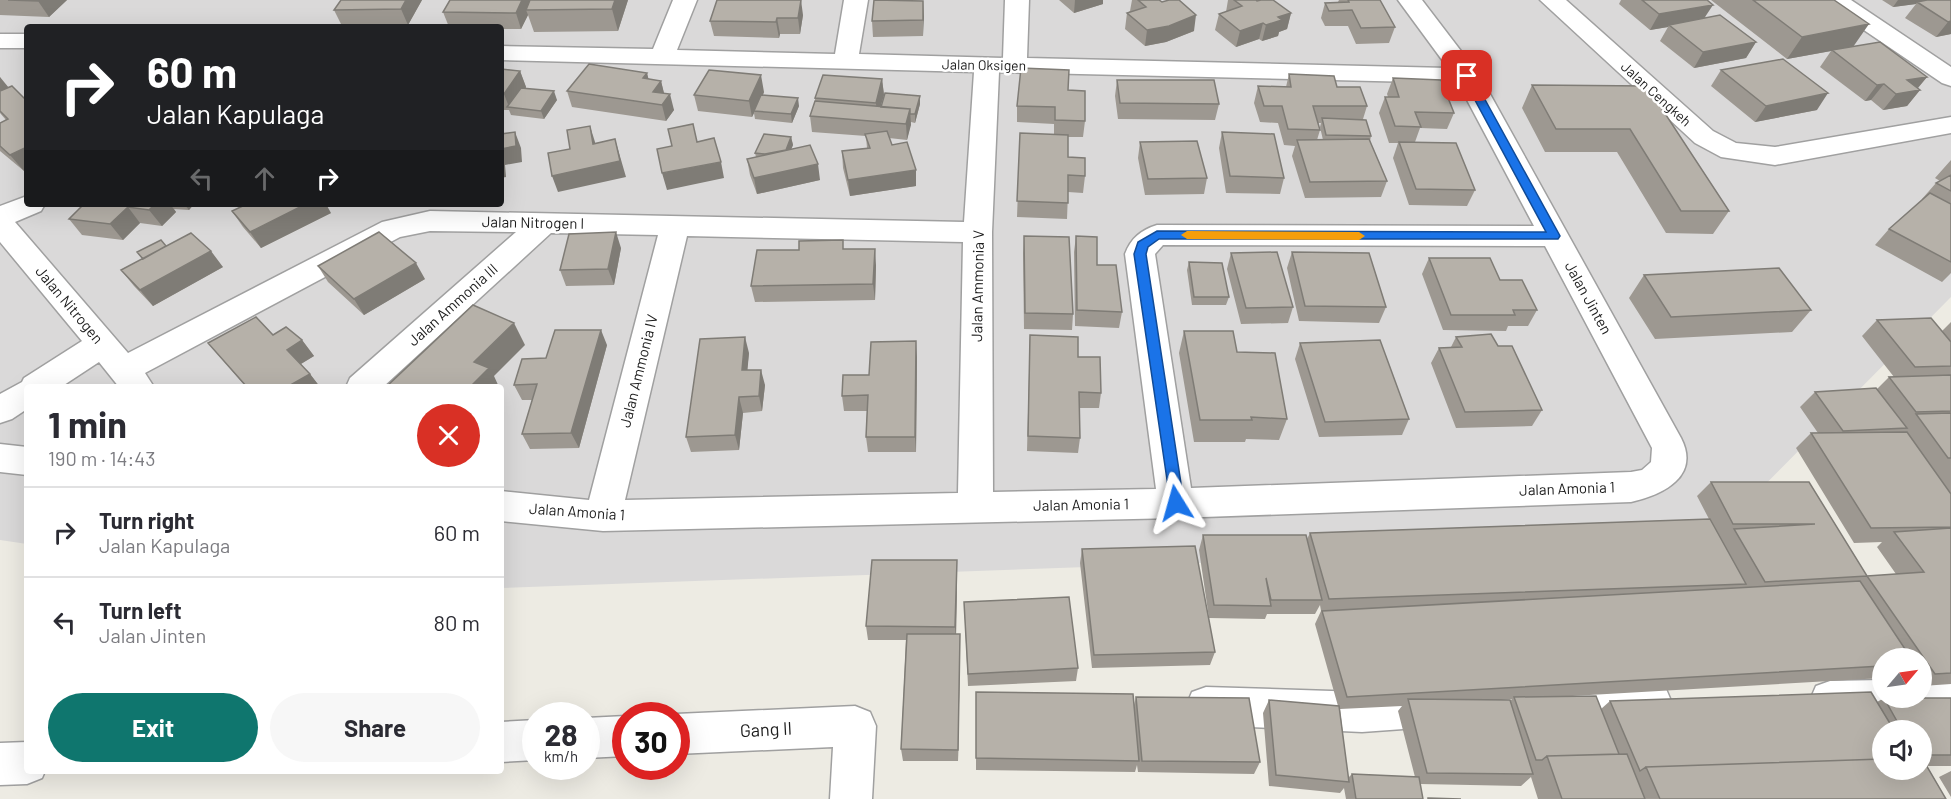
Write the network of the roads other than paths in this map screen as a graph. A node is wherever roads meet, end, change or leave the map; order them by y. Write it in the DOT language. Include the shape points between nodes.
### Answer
graph roads {
  1 [pos="685,0"];
  2 [pos="856,0"];
  3 [pos="1017,0"];
  4 [pos="1410,0"];
  5 [pos="1552,0"];
  6 [pos="1835,0"];
  7 [pos="0,41"];
  8 [pos="24,41"];
  9 [pos="504,53"];
  10 [pos="662,57"];
  11 [pos="846,61"];
  12 [pos="1001,65"];
  13 [pos="1467,76"];
  14 [pos="1951,78"];
  15 [pos="1951,125"];
  16 [pos="24,207"];
  17 [pos="0,218"];
  18 [pos="0,223"];
  19 [pos="544,223"];
  20 [pos="675,226"];
  21 [pos="978,232"];
  22 [pos="1554,236"];
  23 [pos="102,344"];
  24 [pos="132,378"];
  25 [pos="41,384"];
  26 [pos="365,384"];
  27 [pos="24,395"];
  28 [pos="0,410"];
  29 [pos="0,458"];
  30 [pos="24,461"];
  31 [pos="1660,478"];
  32 [pos="1176,503"];
  33 [pos="504,506"];
  34 [pos="975,508"];
  35 [pos="603,516"];
  36 [pos="1951,698"];
  37 [pos="1796,700"];
  38 [pos="1689,702"];
  39 [pos="1176,704"];
  40 [pos="1523,705"];
  41 [pos="1476,706"];
  42 [pos="690,733"];
  43 [pos="522,741"];
  44 [pos="504,742"];
  45 [pos="24,763"];
  46 [pos="0,764"];
  47 [pos="851,799"];
  1 -- 10 [label="street"];
  2 -- 11 [label="street"];
  3 -- 12 [label="street, Jalan Ammonia V"];
  4 -- 13 [label="street, Jalan Jinten"];
  5 -- 15 [label="street, Jalan Cengkeh" via="1704,137 1730,151 1775,156"];
  6 -- 14 [label="street"];
  7 -- 8 [label="street"];
  9 -- 10 [label="street, Jalan Oksigen"];
  10 -- 11 [label="street, Jalan Oksigen"];
  11 -- 12 [label="street, Jalan Oksigen"];
  12 -- 13 [label="street, Jalan Oksigen"];
  12 -- 21 [label="street, Jalan Ammonia V"];
  13 -- 22 [label="street, Jalan Jinten"];
  16 -- 17 [label="street"];
  18 -- 23 [label="street, Jalan Nitrogen"];
  19 -- 20 [label="street, Jalan Nitrogen I"];
  19 -- 24 [label="street, Jalan Nitrogen I" via="430,221 392,229"];
  19 -- 26 [label="street, Jalan Ammonia III"];
  20 -- 21 [label="street, Jalan Nitrogen I"];
  20 -- 35 [label="street, Jalan Ammonia IV"];
  21 -- 34 [label="street, Jalan Ammonia V"];
  22 -- 31 [label="street, Jalan Jinten" via="1669,448 1669,466"];
  22 -- 32 [label="street" via="1157,235 1148,240 1140,254"];
  23 -- 24 [label="street, Jalan Nitrogen"];
  23 -- 25 [label="street"];
  27 -- 28 [label="street"];
  29 -- 30 [label="street"];
  31 -- 32 [label="street, Jalan Amonia 1" via="1631,487"];
  32 -- 34 [label="street, Jalan Amonia 1"];
  33 -- 35 [label="street, Jalan Amonia 1"];
  34 -- 35 [label="street, Jalan Amonia 1"];
  36 -- 37 [label="street"];
  38 -- 40 [label="street"];
  39 -- 41 [label="street" via="1362,712"];
  42 -- 47 [label="street, Gang II" via="855,726"];
  43 -- 44 [label="street"];
  45 -- 46 [label="street"];
}
